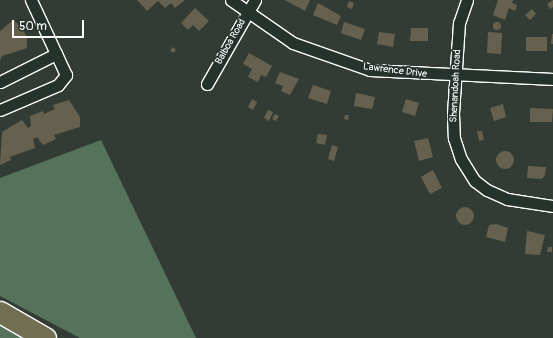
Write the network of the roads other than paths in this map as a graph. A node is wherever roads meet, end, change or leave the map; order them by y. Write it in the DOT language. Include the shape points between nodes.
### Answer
graph roads {
  1 [pos="31,0"];
  2 [pos="231,0"];
  3 [pos="255,0"];
  4 [pos="467,0"];
  5 [pos="247,14"];
  6 [pos="56,54"];
  7 [pos="456,76"];
  8 [pos="553,80"];
  9 [pos="0,82"];
  10 [pos="208,84"];
  11 [pos="0,110"];
  12 [pos="553,206"];
  13 [pos="0,312"];
  14 [pos="45,338"];
  1 -- 6 [label="street"];
  2 -- 5 [label="street, Lawrence Drive"];
  3 -- 5 [label="street, Balboa Road"];
  4 -- 7 [label="street, Shenandoah Road" via="459,23"];
  5 -- 7 [label="street, Lawrence Drive" via="293,44 370,70"];
  5 -- 10 [label="street, Balboa Road"];
  6 -- 9 [label="street"];
  6 -- 11 [label="street" via="66,75 58,85"];
  7 -- 8 [label="street, Lawrence Drive"];
  7 -- 12 [label="street, Shenandoah Road" via="454,138 461,159 475,181 507,199"];
  13 -- 14 [label="highway"];
}
